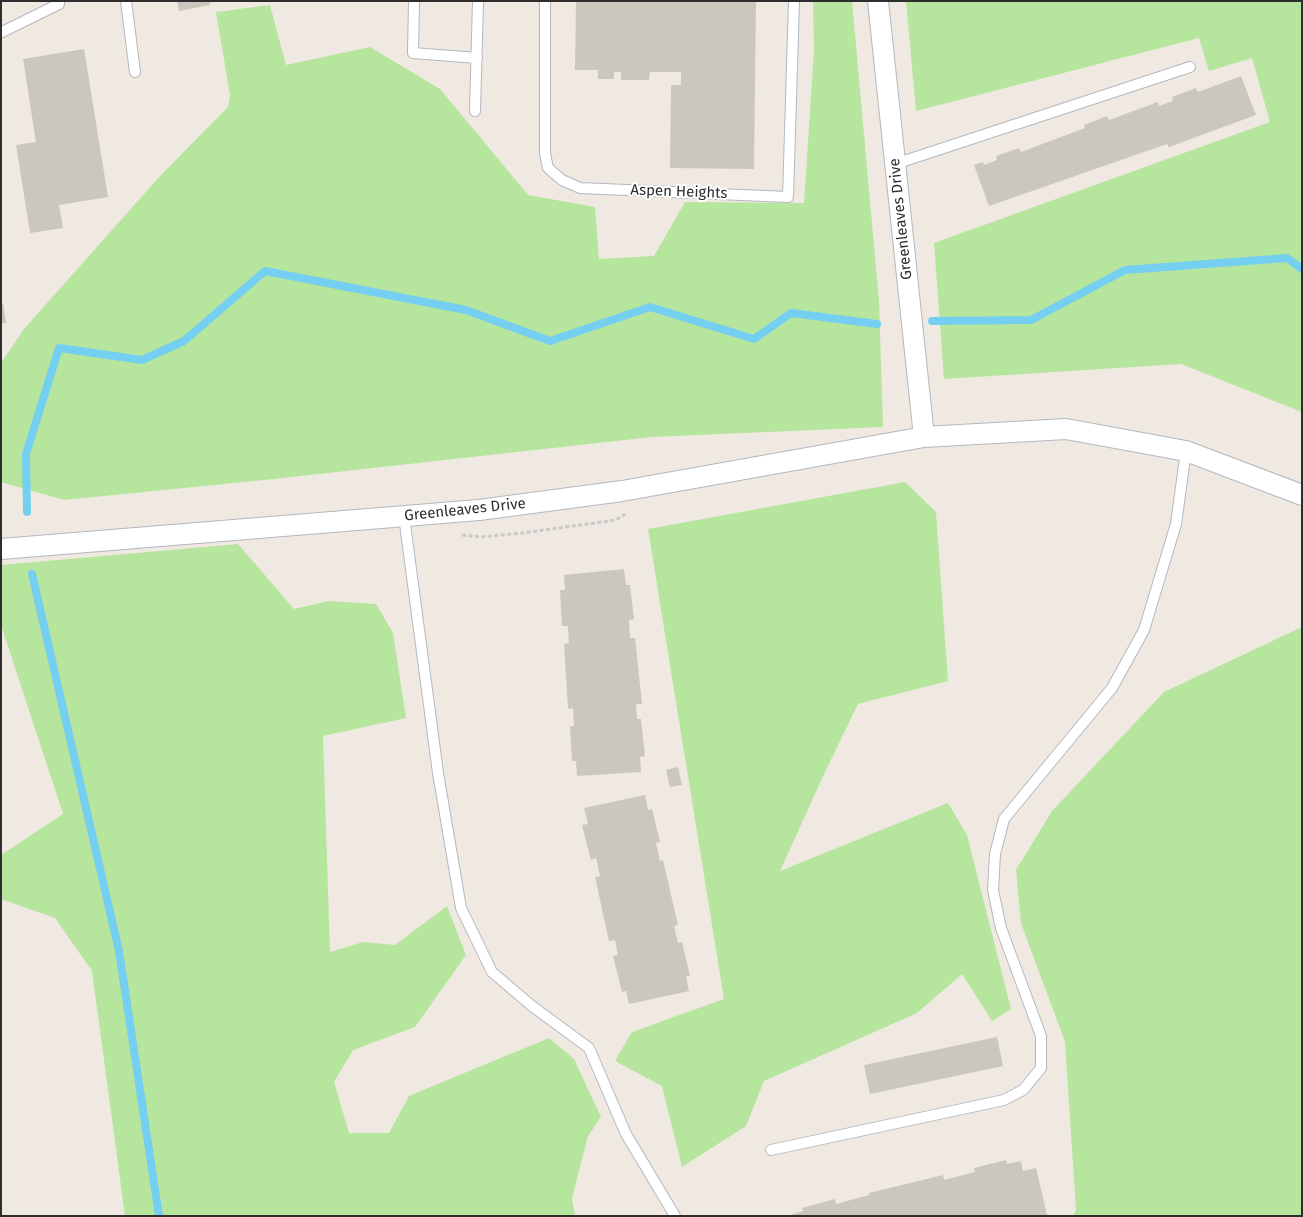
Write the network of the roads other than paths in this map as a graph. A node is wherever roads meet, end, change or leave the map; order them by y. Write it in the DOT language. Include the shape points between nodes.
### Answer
graph roads {
  1 [pos="59,1"];
  2 [pos="126,1"];
  3 [pos="414,1"];
  4 [pos="478,1"];
  5 [pos="545,1"];
  6 [pos="794,1"];
  7 [pos="878,1"];
  8 [pos="1,31"];
  9 [pos="477,58"];
  10 [pos="1190,67"];
  11 [pos="136,72"];
  12 [pos="475,112"];
  13 [pos="895,164"];
  14 [pos="924,437"];
  15 [pos="1186,451"];
  16 [pos="1302,495"];
  17 [pos="404,516"];
  18 [pos="1,549"];
  19 [pos="771,1150"];
  20 [pos="675,1216"];
  1 -- 8 [label="lane" via="60,4"];
  2 -- 11 [label="lane"];
  3 -- 9 [label="lane" via="413,53"];
  4 -- 9 [label="lane"];
  5 -- 6 [label="lane, Aspen Heights" via="545,153 548,168 562,180 580,188 788,196"];
  7 -- 13 [label="street, Greenleaves Drive"];
  9 -- 12 [label="lane"];
  10 -- 13 [label="lane"];
  13 -- 14 [label="street, Greenleaves Drive"];
  14 -- 15 [label="street, Greenleaves Drive" via="1066,429"];
  14 -- 17 [label="street, Greenleaves Drive" via="622,491 479,510"];
  15 -- 16 [label="street, Greenleaves Drive"];
  15 -- 19 [label="lane" via="1176,524 1144,630 1112,688 1004,819 995,854 993,890 1001,928 1041,1036 1040,1068 1023,1090 1004,1100"];
  17 -- 18 [label="street, Greenleaves Drive"];
  17 -- 20 [label="lane" via="438,773 461,908 492,972 590,1048 626,1134"];
}
